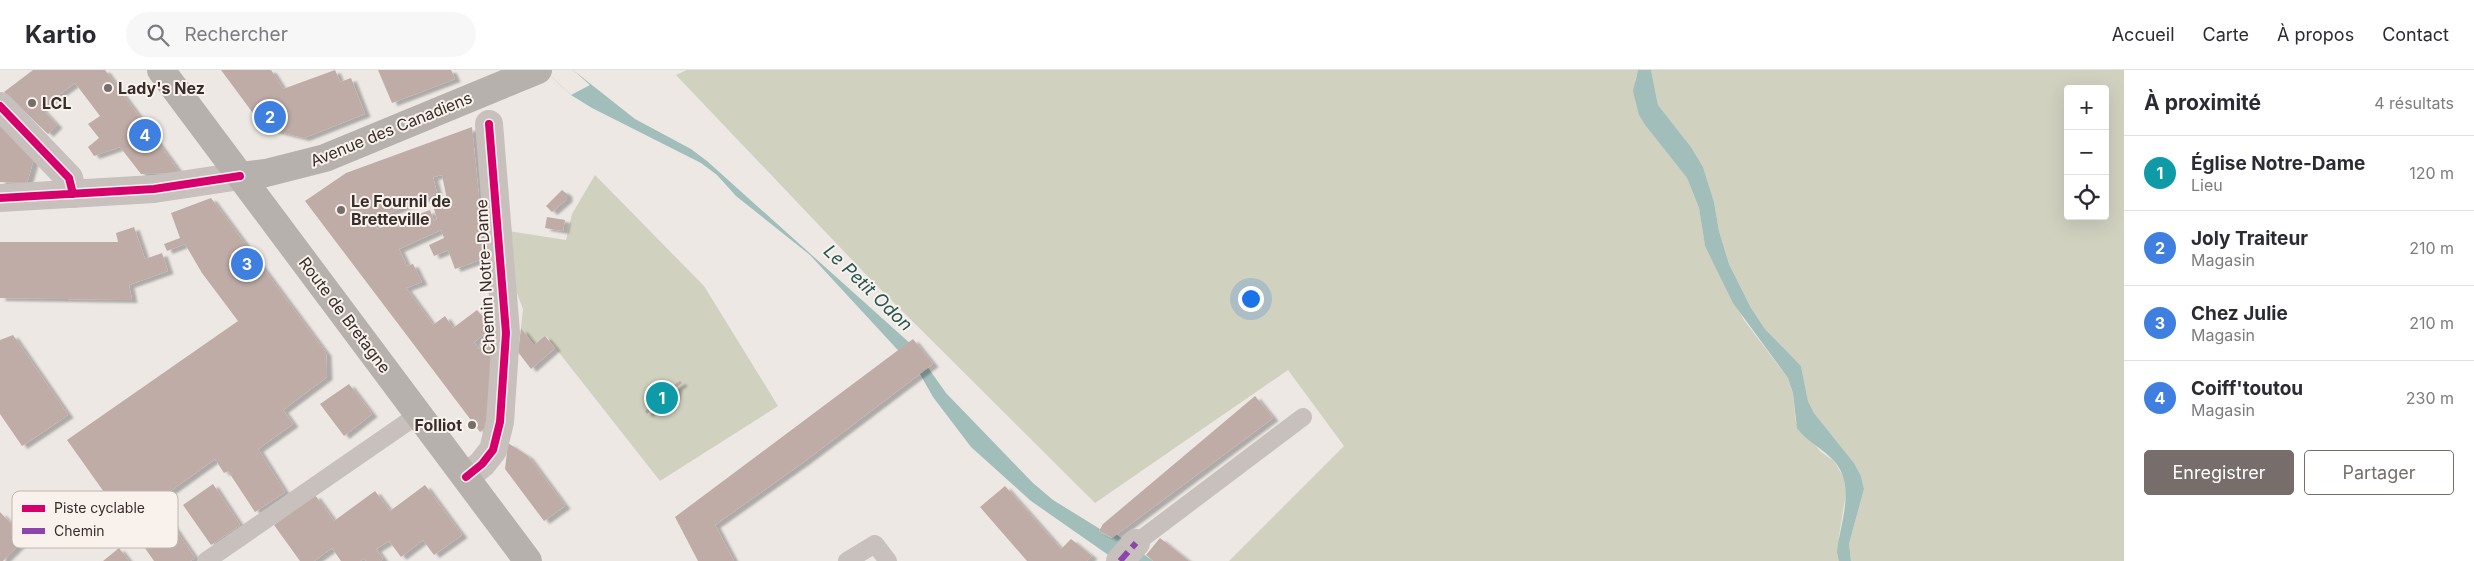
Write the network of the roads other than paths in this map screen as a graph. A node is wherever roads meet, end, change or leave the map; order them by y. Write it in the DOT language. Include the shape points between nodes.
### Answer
graph roads {
  1 [pos="161,70"];
  2 [pos="538,70"];
  3 [pos="0,106"];
  4 [pos="489,124"];
  5 [pos="240,176"];
  6 [pos="73,194"];
  7 [pos="0,198"];
  8 [pos="419,414"];
  9 [pos="1303,417"];
  10 [pos="466,477"];
  11 [pos="1128,552"];
  12 [pos="206,561"];
  13 [pos="528,561"];
  14 [pos="846,561"];
  15 [pos="888,561"];
  1 -- 5 [label="main road, Route de Bretagne"];
  2 -- 5 [label="main road, Avenue des Canadiens" via="325,158"];
  3 -- 6 [label="street" via="69,178"];
  4 -- 10 [label="street, Chemin Notre-Dame" via="506,333 500,422 493,450"];
  5 -- 6 [label="street" via="154,189"];
  5 -- 8 [label="main road, Route de Bretagne"];
  6 -- 7 [label="street"];
  8 -- 10 [label="main road, Route de Bretagne"];
  8 -- 12 [label="lane"];
  9 -- 11 [label="lane"];
  10 -- 13 [label="main road, Route de Bretagne"];
  14 -- 15 [label="lane" via="875,544"];
}
